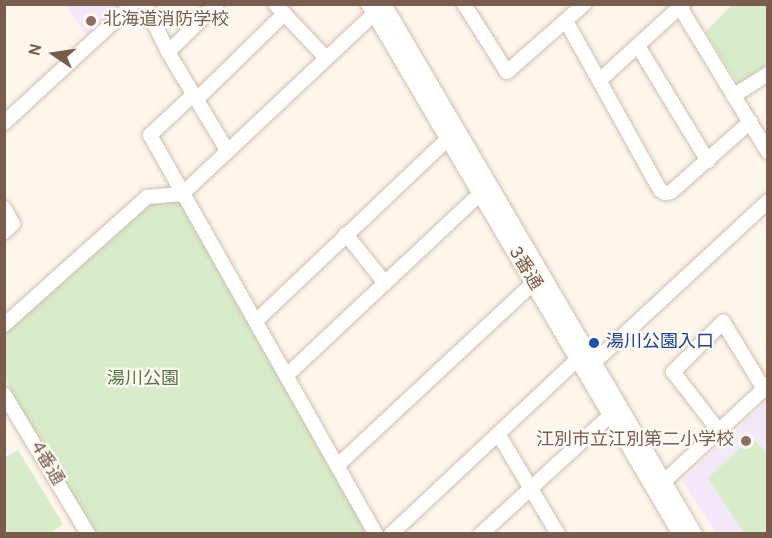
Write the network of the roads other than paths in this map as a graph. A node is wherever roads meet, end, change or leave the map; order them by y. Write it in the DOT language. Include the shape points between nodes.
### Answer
graph roads {
  1 [pos="132,4"];
  2 [pos="145,4"];
  3 [pos="217,4"];
  4 [pos="584,4"];
  5 [pos="466,5"];
  6 [pos="680,5"];
  7 [pos="377,7"];
  8 [pos="280,9"];
  9 [pos="566,21"];
  10 [pos="638,46"];
  11 [pos="168,52"];
  12 [pos="326,58"];
  13 [pos="768,74"];
  14 [pos="600,80"];
  15 [pos="733,96"];
  16 [pos="196,97"];
  17 [pos="6,119"];
  18 [pos="750,122"];
  19 [pos="452,135"];
  20 [pos="227,150"];
  21 [pos="768,152"];
  22 [pos="708,161"];
  23 [pos="182,194"];
  24 [pos="479,195"];
  25 [pos="768,201"];
  26 [pos="4,208"];
  27 [pos="4,232"];
  28 [pos="346,234"];
  29 [pos="385,283"];
  30 [pos="532,284"];
  31 [pos="257,321"];
  32 [pos="4,325"];
  33 [pos="593,356"];
  34 [pos="580,365"];
  35 [pos="287,375"];
  36 [pos="766,387"];
  37 [pos="4,394"];
  38 [pos="621,406"];
  39 [pos="609,415"];
  40 [pos="718,431"];
  41 [pos="498,435"];
  42 [pos="338,465"];
  43 [pos="659,486"];
  44 [pos="530,487"];
  45 [pos="406,528"];
  46 [pos="88,534"];
  47 [pos="376,534"];
  48 [pos="391,534"];
  49 [pos="481,534"];
  50 [pos="558,534"];
  51 [pos="680,534"];
  52 [pos="695,534"];
  1 -- 17 [label="street"];
  2 -- 11 [label="street"];
  3 -- 11 [label="street"];
  4 -- 9 [label="street"];
  5 -- 9 [label="street" via="507,72"];
  6 -- 10 [label="street"];
  6 -- 15 [label="street"];
  7 -- 12 [label="street"];
  7 -- 19 [label="street, 3番通"];
  8 -- 12 [label="street"];
  8 -- 16 [label="street"];
  9 -- 14 [label="street"];
  10 -- 14 [label="street"];
  10 -- 22 [label="street"];
  11 -- 16 [label="street"];
  12 -- 20 [label="street"];
  13 -- 15 [label="street"];
  14 -- 22 [label="street" via="660,190 671,192"];
  15 -- 18 [label="street"];
  16 -- 20 [label="street"];
  16 -- 23 [label="street" via="150,135"];
  18 -- 21 [label="street"];
  18 -- 22 [label="street"];
  19 -- 24 [label="street, 3番通"];
  19 -- 28 [label="street"];
  19 -- 33 [label="street, 3番通"];
  20 -- 23 [label="street"];
  23 -- 31 [label="street"];
  23 -- 32 [label="street" via="147,196"];
  24 -- 29 [label="street"];
  24 -- 30 [label="street, 3番通"];
  25 -- 33 [label="street"];
  26 -- 27 [label="street" via="13,224"];
  28 -- 29 [label="street"];
  28 -- 31 [label="street"];
  29 -- 35 [label="street"];
  30 -- 34 [label="street, 3番通"];
  30 -- 42 [label="street"];
  31 -- 35 [label="street"];
  33 -- 34 [label="street"];
  33 -- 38 [label="street, 3番通"];
  34 -- 39 [label="street, 3番通"];
  34 -- 41 [label="street"];
  35 -- 42 [label="street"];
  36 -- 40 [label="street"];
  36 -- 40 [label="street" via="723,322 673,372"];
  37 -- 46 [label="street, 4番通"];
  38 -- 39 [label="street"];
  38 -- 43 [label="street, 3番通"];
  39 -- 43 [label="street, 3番通"];
  39 -- 44 [label="street"];
  40 -- 43 [label="street"];
  41 -- 44 [label="street"];
  41 -- 45 [label="street"];
  42 -- 47 [label="street"];
  43 -- 51 [label="street, 3番通"];
  43 -- 52 [label="street, 3番通"];
  44 -- 49 [label="street"];
  44 -- 50 [label="street"];
  45 -- 48 [label="street"];
}
